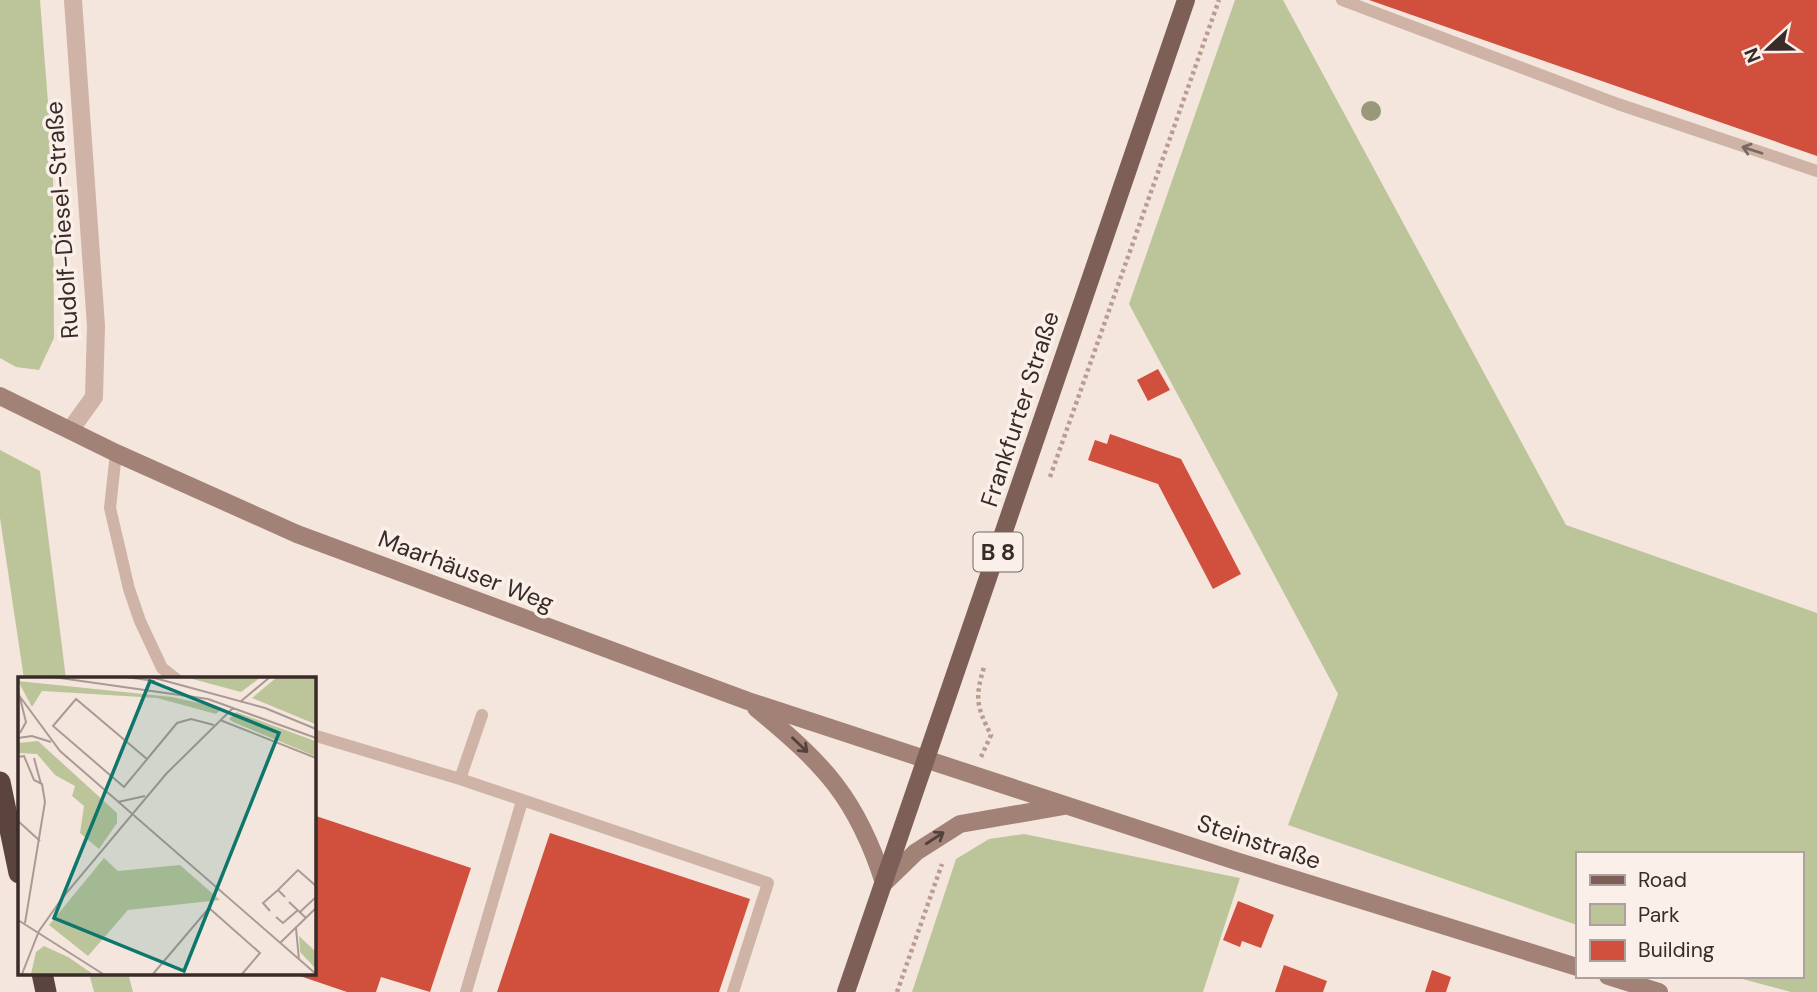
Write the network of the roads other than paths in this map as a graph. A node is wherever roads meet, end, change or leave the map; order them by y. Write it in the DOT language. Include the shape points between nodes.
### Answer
graph roads {
  1 [pos="73,0"];
  2 [pos="1186,0"];
  3 [pos="1342,0"];
  4 [pos="1817,171"];
  5 [pos="0,397"];
  6 [pos="71,429"];
  7 [pos="116,453"];
  8 [pos="173,677"];
  9 [pos="748,701"];
  10 [pos="482,715"];
  11 [pos="315,736"];
  12 [pos="928,758"];
  13 [pos="460,779"];
  14 [pos="0,782"];
  15 [pos="522,801"];
  16 [pos="1067,805"];
  17 [pos="18,868"];
  18 [pos="884,883"];
  19 [pos="1576,967"];
  20 [pos="42,974"];
  21 [pos="1614,978"];
  22 [pos="46,992"];
  23 [pos="466,992"];
  24 [pos="733,992"];
  25 [pos="846,992"];
  26 [pos="1659,992"];
  1 -- 6 [label="street, Rudolf-Diesel-Straße" via="96,326 94,397"];
  2 -- 12 [label="main road, Frankfurter Straße / B 8"];
  4 -- 3 [label="lane, one-way" via="1618,104"];
  5 -- 6 [label="main road, Maarhäuser Weg"];
  6 -- 7 [label="main road, Maarhäuser Weg"];
  7 -- 8 [label="lane" via="110,508 129,589 162,668"];
  7 -- 9 [label="main road, Maarhäuser Weg" via="297,534"];
  9 -- 12 [label="main road, Maarhäuser Weg"];
  9 -- 18 [label="main road, one-way" via="800,745 838,786 857,813"];
  10 -- 13 [label="lane"];
  11 -- 13 [label="lane"];
  12 -- 16 [label="main road, Steinstraße"];
  12 -- 18 [label="main road, Frankfurter Straße / B 8"];
  13 -- 15 [label="lane"];
  14 -- 17 [label="highway"];
  15 -- 23 [label="lane"];
  15 -- 24 [label="lane" via="768,883"];
  18 -- 16 [label="main road, one-way" via="916,852 960,824"];
  16 -- 19 [label="main road, Steinstraße"];
  18 -- 25 [label="main road, Frankfurter Straße / B 8"];
  20 -- 22 [label="highway"];
  21 -- 26 [label="main road"];
}
